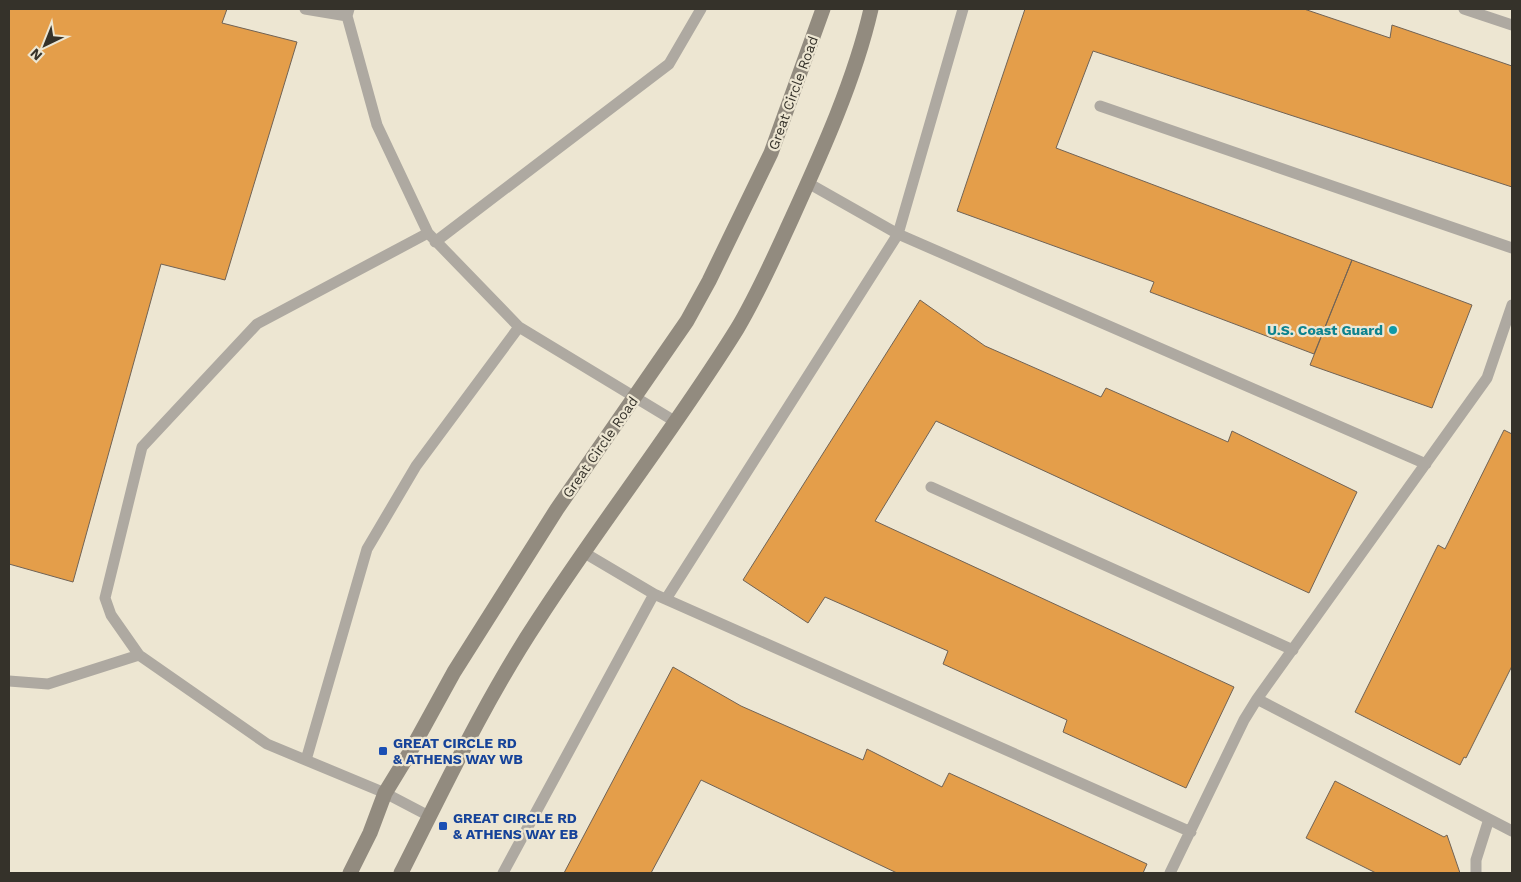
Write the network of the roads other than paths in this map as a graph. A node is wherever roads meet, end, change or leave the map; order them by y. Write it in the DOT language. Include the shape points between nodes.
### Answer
graph roads {
  1 [pos="305,9"];
  2 [pos="701,9"];
  3 [pos="823,9"];
  4 [pos="871,9"];
  5 [pos="963,9"];
  6 [pos="1464,9"];
  7 [pos="348,12"];
  8 [pos="1512,25"];
  9 [pos="1100,106"];
  10 [pos="808,183"];
  11 [pos="428,233"];
  12 [pos="898,234"];
  13 [pos="436,242"];
  14 [pos="1512,248"];
  15 [pos="1512,305"];
  16 [pos="519,327"];
  17 [pos="635,397"];
  18 [pos="676,422"];
  19 [pos="1426,464"];
  20 [pos="931,487"];
  21 [pos="583,552"];
  22 [pos="654,594"];
  23 [pos="666,599"];
  24 [pos="1293,650"];
  25 [pos="139,655"];
  26 [pos="9,681"];
  27 [pos="1257,699"];
  28 [pos="306,760"];
  29 [pos="385,793"];
  30 [pos="429,816"];
  31 [pos="1489,819"];
  32 [pos="1512,831"];
  33 [pos="1190,832"];
  34 [pos="350,873"];
  35 [pos="401,873"];
  36 [pos="503,873"];
  37 [pos="1170,873"];
  38 [pos="1476,873"];
  1 -- 7 [label="lane"];
  2 -- 13 [label="lane" via="669,64"];
  3 -- 17 [label="street, Great Circle Road" via="789,106 748,204 687,321"];
  4 -- 10 [label="street" via="836,116"];
  5 -- 12 [label="lane"];
  6 -- 8 [label="lane"];
  7 -- 11 [label="lane" via="377,125"];
  9 -- 14 [label="lane"];
  10 -- 12 [label="lane"];
  10 -- 18 [label="street" via="738,326"];
  11 -- 13 [label="lane"];
  11 -- 25 [label="lane" via="257,324 142,447 105,598 111,615"];
  12 -- 19 [label="lane"];
  12 -- 23 [label="lane"];
  13 -- 16 [label="lane"];
  15 -- 19 [label="lane" via="1487,378"];
  16 -- 17 [label="lane"];
  16 -- 28 [label="lane" via="416,466 367,549"];
  17 -- 18 [label="lane"];
  17 -- 29 [label="street, Great Circle Road" via="504,590"];
  18 -- 21 [label="street"];
  19 -- 24 [label="lane"];
  20 -- 24 [label="lane"];
  21 -- 22 [label="lane"];
  21 -- 30 [label="street" via="497,687"];
  22 -- 23 [label="lane"];
  22 -- 36 [label="lane"];
  23 -- 33 [label="lane"];
  24 -- 27 [label="lane"];
  25 -- 26 [label="lane" via="48,684"];
  25 -- 28 [label="lane" via="267,744"];
  27 -- 31 [label="lane"];
  27 -- 33 [label="lane"];
  28 -- 29 [label="lane"];
  29 -- 30 [label="lane"];
  29 -- 34 [label="street, Great Circle Road"];
  30 -- 35 [label="street"];
  31 -- 32 [label="lane"];
  31 -- 38 [label="lane" via="1476,860"];
  33 -- 37 [label="lane"];
}
